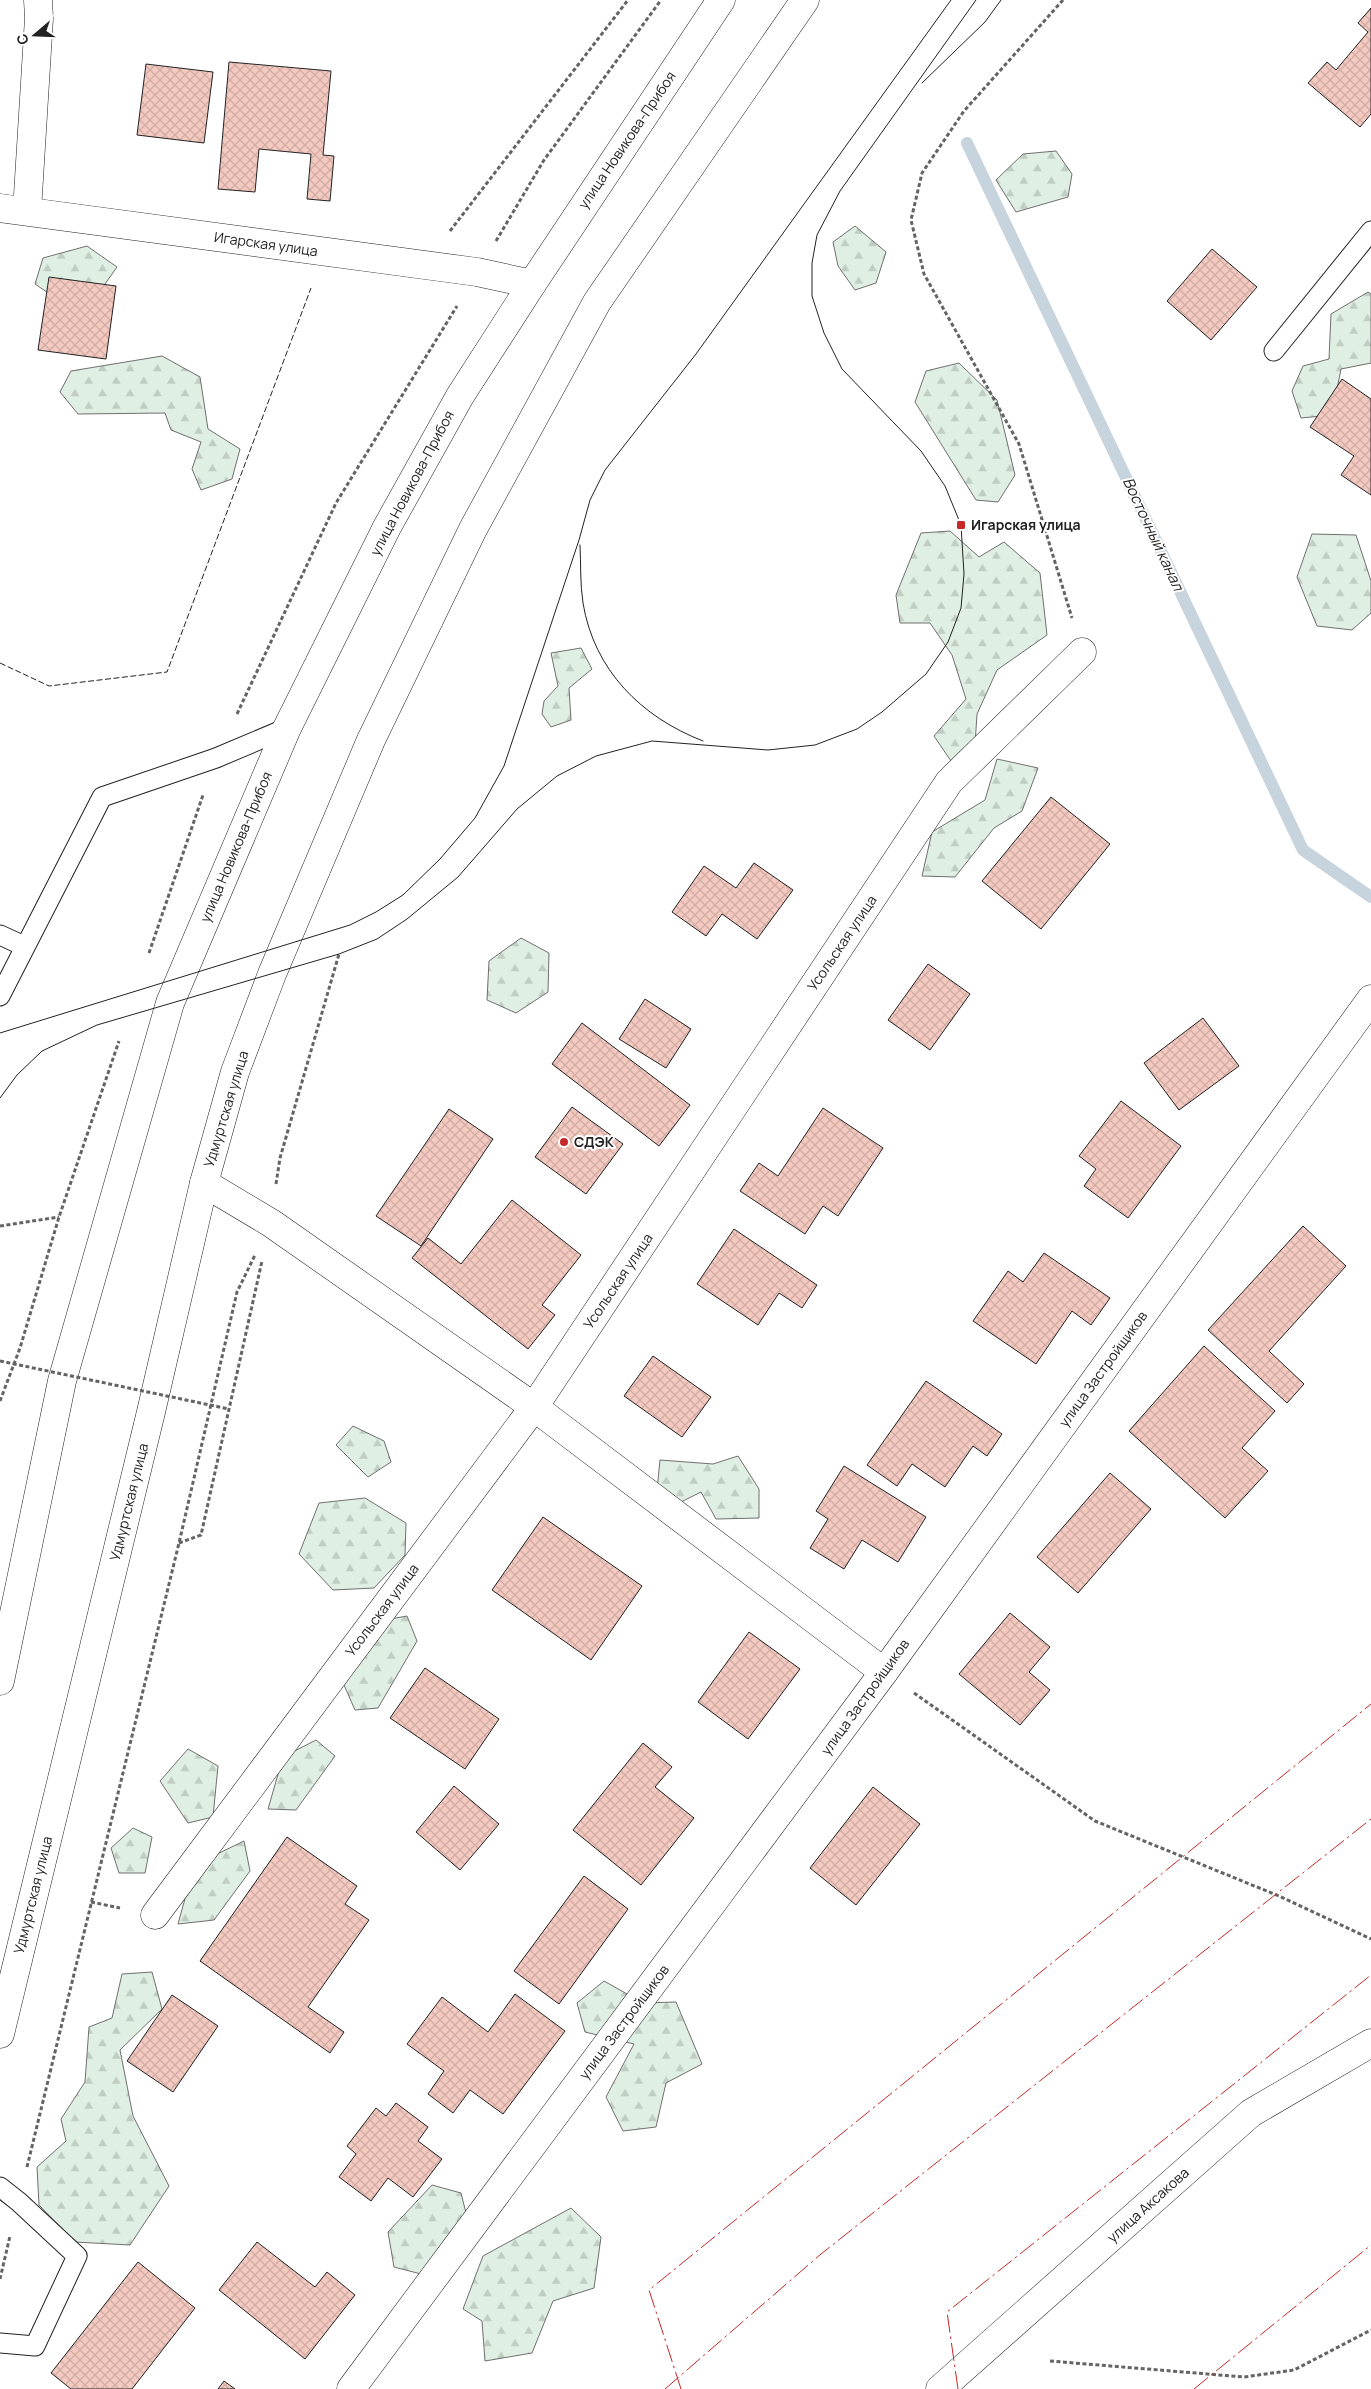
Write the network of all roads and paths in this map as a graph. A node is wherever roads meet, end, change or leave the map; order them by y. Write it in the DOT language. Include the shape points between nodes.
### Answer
graph roads {
  1 [pos="38,0"];
  2 [pos="628,0"];
  3 [pos="721,0"];
  4 [pos="805,0"];
  5 [pos="1063,0"];
  6 [pos="0,208"];
  7 [pos="27,211"];
  8 [pos="1371,231"];
  9 [pos="424,266"];
  10 [pos="532,284"];
  11 [pos="1274,351"];
  12 [pos="1082,652"];
  13 [pos="286,728"];
  14 [pos="0,935"];
  15 [pos="24,946"];
  16 [pos="339,954"];
  17 [pos="0,996"];
  18 [pos="1371,998"];
  19 [pos="204,1183"];
  20 [pos="59,1217"];
  21 [pos="270,1222"];
  22 [pos="0,1226"];
  23 [pos="0,1361"];
  24 [pos="534,1408"];
  25 [pos="230,1409"];
  26 [pos="178,1543"];
  27 [pos="884,1672"];
  28 [pos="0,1680"];
  29 [pos="155,1915"];
  30 [pos="1371,1939"];
  31 [pos="0,2034"];
  32 [pos="1371,2043"];
  33 [pos="0,2187"];
  34 [pos="19,2202"];
  35 [pos="0,2279"];
  36 [pos="1371,2330"];
  37 [pos="0,2343"];
  38 [pos="1050,2361"];
  39 [pos="351,2389"];
  40 [pos="940,2389"];
  1 -- 7 [label="street"];
  2 -- 9 [label="path"];
  3 -- 10 [label="street, улица Новикова-Прибоя"];
  4 -- 19 [label="street, Удмуртская улица" via="597,302 473,529 371,740 272,974 235,1072"];
  5 -- 12 [label="path" via="964,111 922,173 911,220 924,274 1019,444"];
  6 -- 7 [label="street, Игарская улица"];
  7 -- 9 [label="street, Игарская улица"];
  8 -- 11 [label="lane"];
  9 -- 10 [label="street, Игарская улица" via="477,272"];
  10 -- 13 [label="street, улица Новикова-Прибоя" via="460,396 392,518"];
  12 -- 24 [label="street, Усольская улица" via="949,782"];
  13 -- 15 [label="lane" via="216,758 102,798"];
  13 -- 28 [label="street, улица Новикова-Прибоя" via="170,1003 62,1381"];
  14 -- 15 [label="lane"];
  15 -- 17 [label="lane"];
  16 -- 21 [label="path" via="280,1158"];
  18 -- 27 [label="street, улица Застройщиков"];
  19 -- 21 [label="street"];
  19 -- 31 [label="street, Удмуртская улица" via="156,1394"];
  20 -- 22 [label="path"];
  21 -- 24 [label="street"];
  21 -- 25 [label="path"];
  21 -- 26 [label="path" via="237,1292"];
  23 -- 25 [label="path, bridge"];
  24 -- 27 [label="street"];
  24 -- 29 [label="street, Усольская улица"];
  25 -- 26 [label="path" via="201,1535"];
  26 -- 34 [label="path"];
  27 -- 30 [label="path" via="1095,1821 1280,1896"];
  27 -- 39 [label="street, улица Застройщиков"];
  32 -- 40 [label="street, улица Аксакова" via="1251,2113"];
  33 -- 34 [label="lane"];
  34 -- 35 [label="path"];
  34 -- 37 [label="lane" via="77,2256 35,2346"];
  36 -- 38 [label="path" via="1294,2370 1244,2377"];
}
